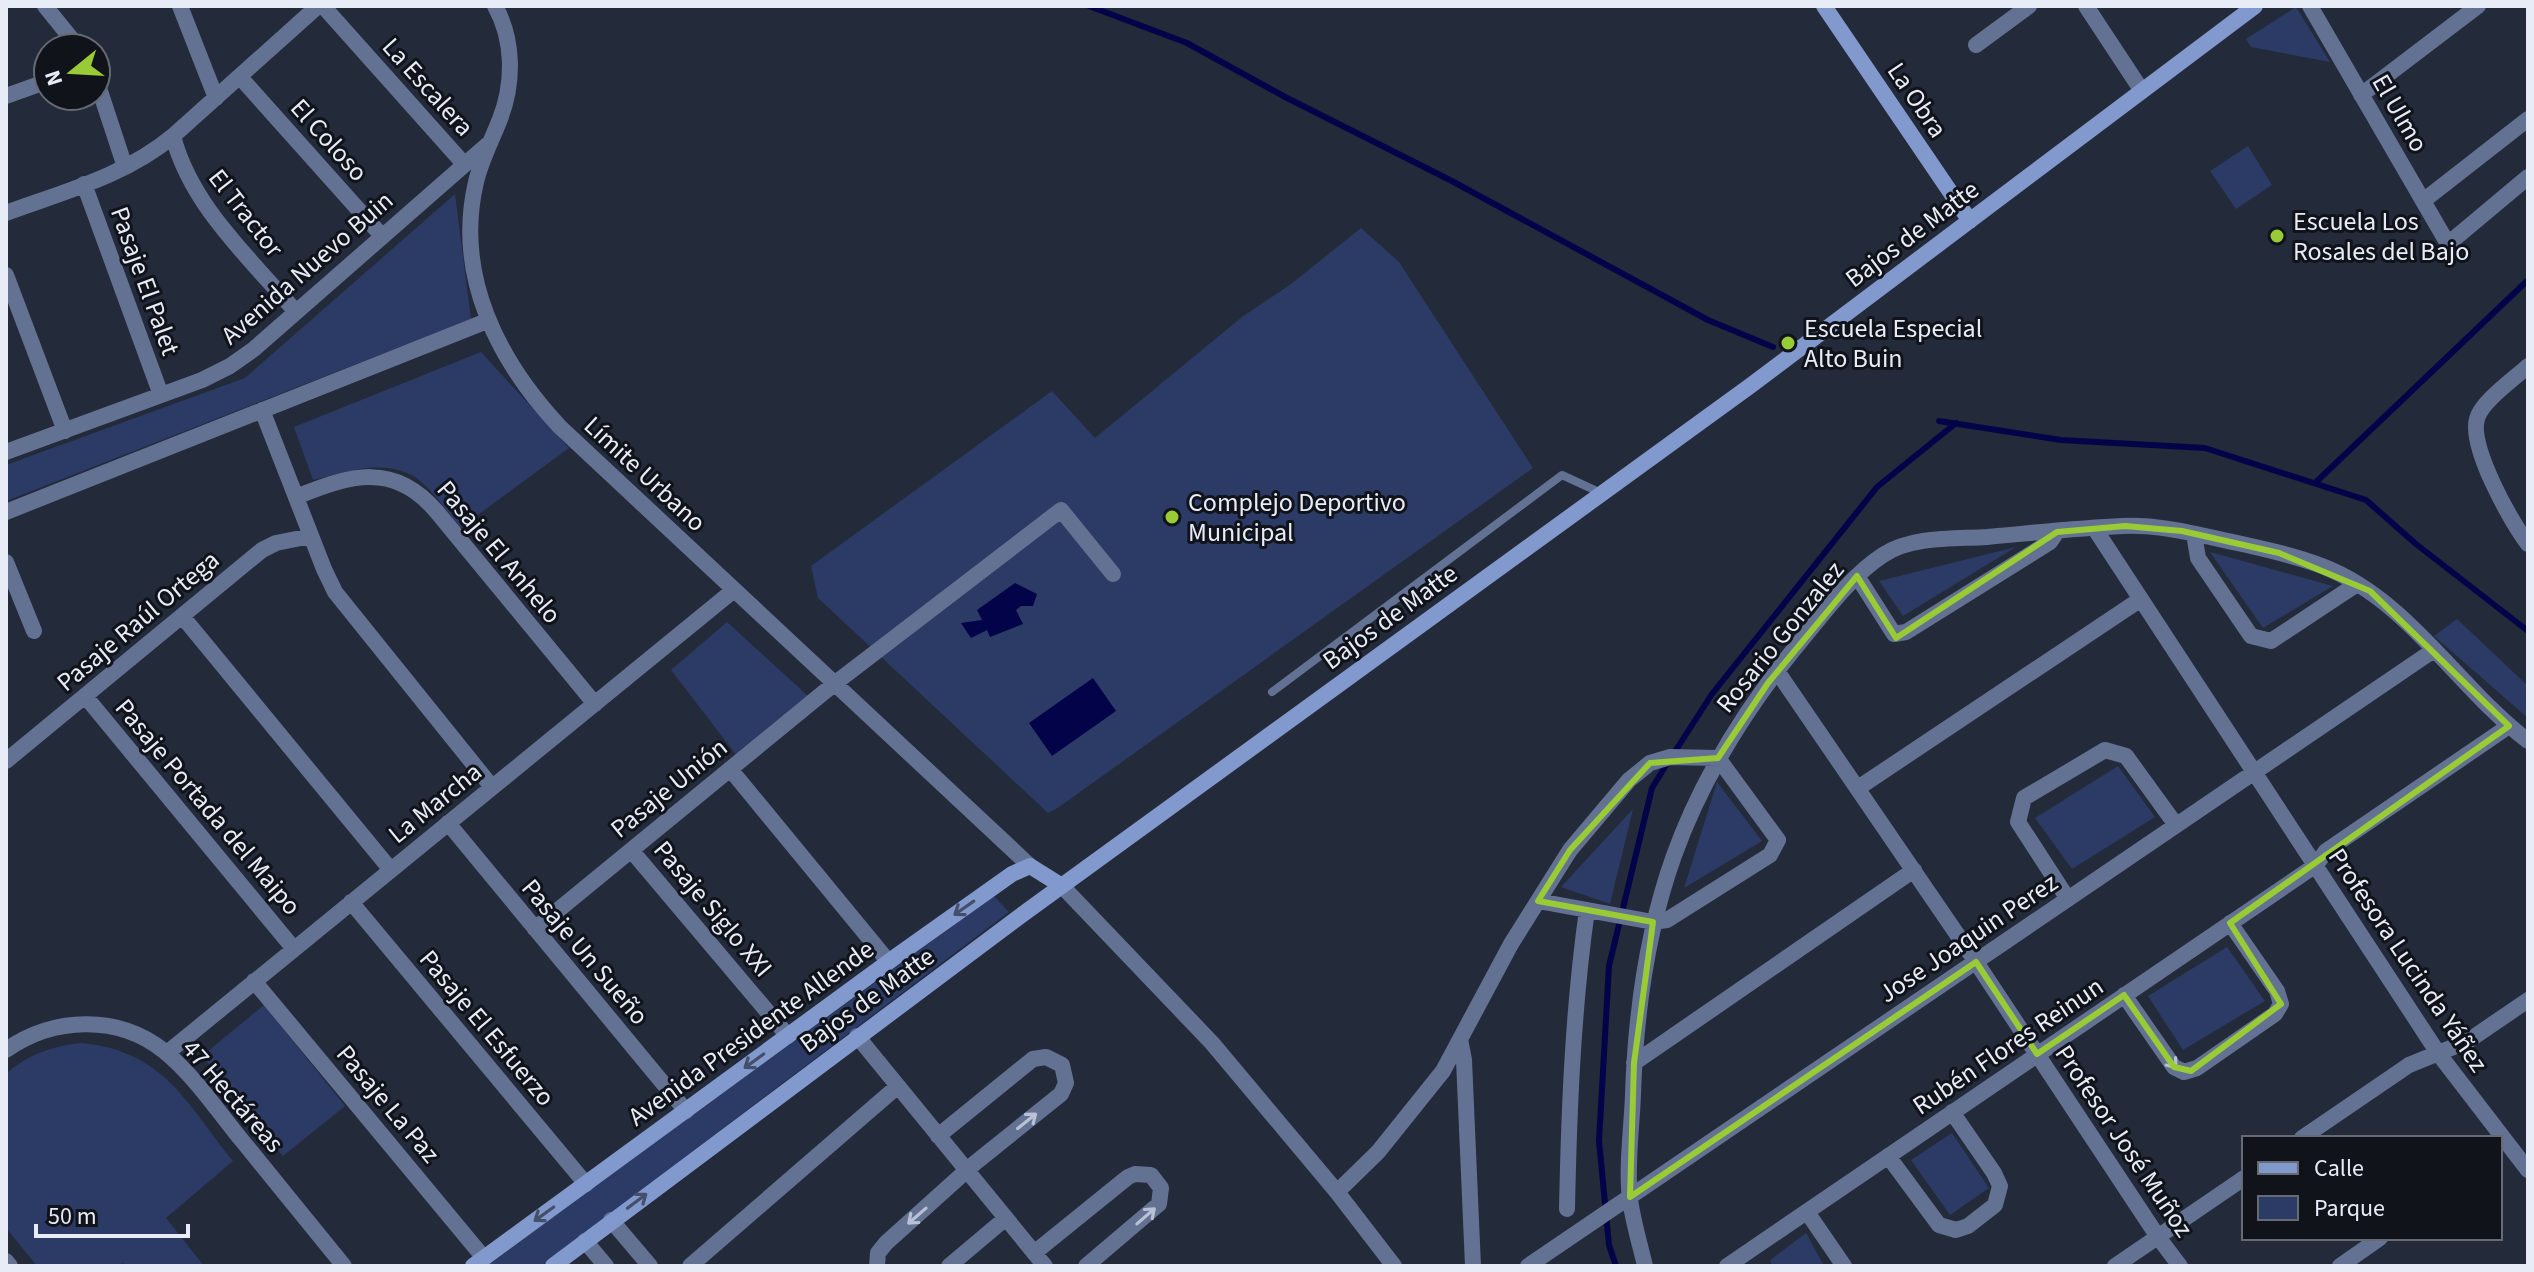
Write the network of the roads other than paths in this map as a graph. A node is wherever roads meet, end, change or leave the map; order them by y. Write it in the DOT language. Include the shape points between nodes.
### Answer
graph roads {
  1 [pos="45,6"];
  2 [pos="180,6"];
  3 [pos="321,6"];
  4 [pos="495,6"];
  5 [pos="1824,6"];
  6 [pos="2029,6"];
  7 [pos="2086,6"];
  8 [pos="2255,6"];
  9 [pos="2310,6"];
  10 [pos="2478,6"];
  11 [pos="66,32"];
  12 [pos="1976,45"];
  13 [pos="240,77"];
  14 [pos="32,87"];
  15 [pos="2142,91"];
  16 [pos="2361,95"];
  17 [pos="6,96"];
  18 [pos="216,98"];
  19 [pos="107,112"];
  20 [pos="2528,119"];
  21 [pos="173,136"];
  22 [pos="489,144"];
  23 [pos="464,164"];
  24 [pos="125,167"];
  25 [pos="2528,177"];
  26 [pos="84,184"];
  27 [pos="2423,201"];
  28 [pos="6,213"];
  29 [pos="1970,221"];
  30 [pos="382,236"];
  31 [pos="6,275"];
  32 [pos="296,312"];
  33 [pos="487,321"];
  34 [pos="2528,366"];
  35 [pos="161,395"];
  36 [pos="262,410"];
  37 [pos="65,431"];
  38 [pos="6,452"];
  39 [pos="1601,494"];
  40 [pos="296,497"];
  41 [pos="6,512"];
  42 [pos="2095,529"];
  43 [pos="2057,532"];
  44 [pos="2194,534"];
  45 [pos="311,536"];
  46 [pos="2528,544"];
  47 [pos="6,562"];
  48 [pos="1113,574"];
  49 [pos="1857,576"];
  50 [pos="2357,584"];
  51 [pos="734,590"];
  52 [pos="2141,599"];
  53 [pos="182,616"];
  54 [pos="34,631"];
  55 [pos="2434,650"];
  56 [pos="1777,671"];
  57 [pos="834,684"];
  58 [pos="1272,692"];
  59 [pos="85,696"];
  60 [pos="595,704"];
  61 [pos="2509,726"];
  62 [pos="2528,741"];
  63 [pos="1718,758"];
  64 [pos="6,761"];
  65 [pos="730,769"];
  66 [pos="2255,772"];
  67 [pos="492,787"];
  68 [pos="1858,788"];
  69 [pos="448,823"];
  70 [pos="2176,825"];
  71 [pos="631,850"];
  72 [pos="2316,865"];
  73 [pos="1030,866"];
  74 [pos="391,870"];
  75 [pos="1914,870"];
  76 [pos="1062,886"];
  77 [pos="2068,899"];
  78 [pos="1538,901"];
  79 [pos="351,902"];
  80 [pos="1587,910"];
  81 [pos="1653,922"];
  82 [pos="2230,923"];
  83 [pos="535,929"];
  84 [pos="294,949"];
  85 [pos="888,961"];
  86 [pos="1976,962"];
  87 [pos="254,981"];
  88 [pos="2124,995"];
  89 [pos="2528,1000"];
  90 [pos="788,1036"];
  91 [pos="857,1036"];
  92 [pos="1460,1039"];
  93 [pos="6,1050"];
  94 [pos="167,1053"];
  95 [pos="2438,1053"];
  96 [pos="2037,1054"];
  97 [pos="1634,1063"];
  98 [pos="898,1086"];
  99 [pos="686,1111"];
  100 [pos="1952,1112"];
  101 [pos="938,1136"];
  102 [pos="2305,1136"];
  103 [pos="2494,1136"];
  104 [pos="2505,1152"];
  105 [pos="1888,1156"];
  106 [pos="2528,1170"];
  107 [pos="967,1171"];
  108 [pos="2242,1179"];
  109 [pos="586,1184"];
  110 [pos="1337,1192"];
  111 [pos="1630,1197"];
  112 [pos="1567,1209"];
  113 [pos="1807,1212"];
  114 [pos="1006,1218"];
  115 [pos="611,1220"];
  116 [pos="2158,1237"];
  117 [pos="2377,1240"];
  118 [pos="585,1241"];
  119 [pos="1040,1260"];
  120 [pos="1748,1260"];
  121 [pos="6,1261"];
  122 [pos="478,1262"];
  123 [pos="10,1266"];
  124 [pos="344,1266"];
  125 [pos="553,1266"];
  126 [pos="606,1266"];
  127 [pos="650,1266"];
  128 [pos="690,1266"];
  129 [pos="877,1266"];
  130 [pos="949,1266"];
  131 [pos="1086,1266"];
  132 [pos="1394,1266"];
  133 [pos="1473,1266"];
  134 [pos="1528,1266"];
  135 [pos="1645,1266"];
  136 [pos="1727,1266"];
  137 [pos="1844,1266"];
  138 [pos="2115,1266"];
  139 [pos="2180,1266"];
  140 [pos="2340,1266"];
  1 -- 11 [label="street"];
  2 -- 18 [label="street"];
  3 -- 13 [label="street"];
  3 -- 23 [label="street, La Escalera"];
  4 -- 22 [label="street, Límite Urbano" via="507,37 510,68 506,101"];
  5 -- 29 [label="main road, La Obra"];
  6 -- 12 [label="street"];
  7 -- 15 [label="street"];
  8 -- 15 [label="main road, Bajos de Matte"];
  9 -- 16 [label="street, El Ulmo"];
  10 -- 16 [label="street"];
  13 -- 18 [label="street"];
  13 -- 30 [label="street, El Coloso"];
  14 -- 17 [label="street"];
  15 -- 29 [label="main road, Bajos de Matte"];
  16 -- 27 [label="street, El Ulmo"];
  18 -- 21 [label="street"];
  19 -- 24 [label="street"];
  20 -- 27 [label="street"];
  21 -- 24 [label="street"];
  21 -- 32 [label="street, El Tractor" via="184,171 205,206"];
  22 -- 23 [label="street, Avenida Nuevo Buin"];
  22 -- 33 [label="street, Límite Urbano" via="474,191 471,235"];
  23 -- 30 [label="street, Avenida Nuevo Buin"];
  24 -- 26 [label="street"];
  25 -- 27 [label="street, El Ulmo" via="2448,244"];
  26 -- 28 [label="street"];
  26 -- 35 [label="street, Pasaje El Palet"];
  29 -- 39 [label="main road, Bajos de Matte"];
  30 -- 32 [label="street, Avenida Nuevo Buin"];
  31 -- 37 [label="street"];
  32 -- 35 [label="street, Avenida Nuevo Buin" via="230,366"];
  33 -- 36 [label="street"];
  33 -- 51 [label="street, Límite Urbano" via="508,363 539,405"];
  34 -- 46 [label="street" via="2477,419 2477,437 2496,491"];
  35 -- 37 [label="street, Avenida Nuevo Buin"];
  36 -- 40 [label="street"];
  36 -- 41 [label="street"];
  37 -- 38 [label="street, Avenida Nuevo Buin"];
  39 -- 58 [label="lane" via="1562,475"];
  39 -- 76 [label="main road, Bajos de Matte"];
  40 -- 45 [label="street"];
  40 -- 60 [label="street, Pasaje El Anhelo" via="340,480 371,476 415,490"];
  42 -- 43 [label="street, Rosario Gonzalez"];
  42 -- 44 [label="street, Rosario Gonzalez" via="2125,526"];
  42 -- 52 [label="street, Profesora Lucinda Yáñez"];
  43 -- 49 [label="street, Rosario Gonzalez" via="1921,541 1886,553"];
  43 -- 49 [label="street" via="2050,542 1906,632 1894,634"];
  44 -- 50 [label="street, Rosario Gonzalez" via="2324,566"];
  44 -- 50 [label="street" via="2198,558 2251,636 2271,641"];
  45 -- 53 [label="street, Pasaje Raúl Ortega" via="262,550"];
  45 -- 67 [label="street" via="342,603"];
  47 -- 54 [label="street"];
  48 -- 57 [label="street, Pasaje Unión" via="1061,510"];
  49 -- 56 [label="street, Rosario Gonzalez"];
  50 -- 55 [label="street, Rosario Gonzalez"];
  51 -- 57 [label="street, Límite Urbano"];
  51 -- 60 [label="street, La Marcha"];
  52 -- 66 [label="street, Profesora Lucinda Yáñez"];
  52 -- 68 [label="street"];
  53 -- 59 [label="street, Pasaje Raúl Ortega"];
  53 -- 74 [label="street"];
  55 -- 61 [label="street, Rosario Gonzalez"];
  55 -- 66 [label="street, Jose Joaquin Perez"];
  56 -- 63 [label="street, Rosario Gonzalez"];
  56 -- 68 [label="street, Profesor José Muñoz"];
  57 -- 65 [label="street, Pasaje Unión"];
  57 -- 73 [label="street, Límite Urbano"];
  59 -- 64 [label="street, Pasaje Raúl Ortega"];
  59 -- 84 [label="street, Pasaje Portada del Maipo"];
  60 -- 67 [label="street, La Marcha"];
  61 -- 62 [label="street, Rosario Gonzalez"];
  61 -- 72 [label="street, Rubén Flores Reinun" via="2326,851"];
  63 -- 78 [label="street" via="1675,757 1650,763 1570,850"];
  63 -- 81 [label="street, Rosario Gonzalez" via="1683,827"];
  63 -- 81 [label="street" via="1778,840 1770,855 1667,920"];
  65 -- 71 [label="street, Pasaje Unión"];
  65 -- 85 [label="street"];
  66 -- 70 [label="street, Jose Joaquin Perez"];
  66 -- 72 [label="street, Profesora Lucinda Yáñez"];
  67 -- 69 [label="street, La Marcha"];
  68 -- 75 [label="street, Profesor José Muñoz"];
  69 -- 74 [label="street, La Marcha"];
  69 -- 83 [label="street, Pasaje Un Sueño"];
  70 -- 77 [label="street, Jose Joaquin Perez"];
  70 -- 77 [label="street" via="2126,756 2105,750 2024,798 2018,822"];
  71 -- 83 [label="street, Pasaje Unión"];
  71 -- 90 [label="street, Pasaje Siglo XXI"];
  72 -- 82 [label="street, Rubén Flores Reinun"];
  72 -- 95 [label="street, Profesora Lucinda Yáñez"];
  73 -- 76 [label="main road"];
  73 -- 85 [label="main road, Avenida Presidente Allende, one-way"];
  74 -- 79 [label="street, La Marcha"];
  75 -- 86 [label="street, Profesor José Muñoz"];
  75 -- 97 [label="street"];
  76 -- 91 [label="main road, Bajos de Matte"];
  76 -- 110 [label="street" via="1212,1043"];
  77 -- 86 [label="street, Jose Joaquin Perez"];
  78 -- 80 [label="street"];
  78 -- 92 [label="street"];
  79 -- 84 [label="street, La Marcha"];
  79 -- 109 [label="street, Pasaje El Esfuerzo"];
  80 -- 81 [label="street"];
  80 -- 112 [label="street" via="1572,1055"];
  81 -- 97 [label="street, Rosario Gonzalez"];
  82 -- 88 [label="street, Rubén Flores Reinun"];
  88 -- 82 [label="street, one-way" via="2174,1067 2184,1072 2197,1068 2275,1014 2281,1004"];
  83 -- 99 [label="street, Pasaje Un Sueño"];
  84 -- 87 [label="street, La Marcha"];
  85 -- 90 [label="main road, Avenida Presidente Allende"];
  86 -- 96 [label="street, Profesor José Muñoz"];
  86 -- 111 [label="street, Jose Joaquin Perez"];
  87 -- 94 [label="street, La Marcha"];
  87 -- 122 [label="street, Pasaje La Paz"];
  88 -- 96 [label="street, Rubén Flores Reinun"];
  89 -- 95 [label="street" via="2468,1041"];
  90 -- 99 [label="main road, Avenida Presidente Allende, one-way"];
  91 -- 98 [label="street"];
  115 -- 91 [label="main road, Bajos de Matte, one-way"];
  92 -- 110 [label="street" via="1443,1071 1378,1152"];
  92 -- 133 [label="street"];
  93 -- 94 [label="street, 47 Hectáreas" via="51,1028 92,1024 132,1032"];
  94 -- 124 [label="street, 47 Hectáreas"];
  95 -- 102 [label="street" via="2409,1065"];
  95 -- 103 [label="street, Profesora Lucinda Yáñez"];
  96 -- 100 [label="street, Rubén Flores Reinun"];
  96 -- 116 [label="street, Profesor José Muñoz"];
  97 -- 111 [label="street, Rosario Gonzalez"];
  98 -- 101 [label="street"];
  98 -- 128 [label="street"];
  99 -- 109 [label="main road, Avenida Presidente Allende"];
  100 -- 105 [label="street, Rubén Flores Reinun"];
  100 -- 105 [label="street" via="2000,1186 1995,1205 1968,1226 1956,1230 1939,1225"];
  101 -- 107 [label="street"];
  107 -- 101 [label="street, one-way" via="1061,1094 1066,1083 1062,1065 1046,1057 1033,1059"];
  104 -- 106 [label="street, Profesora Lucinda Yáñez"];
  105 -- 113 [label="street, Rubén Flores Reinun"];
  107 -- 114 [label="street"];
  107 -- 129 [label="street, one-way" via="881,1247"];
  108 -- 116 [label="street"];
  109 -- 122 [label="main road, Avenida Presidente Allende, one-way"];
  110 -- 132 [label="street"];
  111 -- 134 [label="street, Jose Joaquin Perez"];
  111 -- 135 [label="street, Rosario Gonzalez"];
  113 -- 120 [label="street, Rubén Flores Reinun"];
  113 -- 137 [label="street"];
  114 -- 119 [label="street"];
  114 -- 130 [label="street"];
  115 -- 118 [label="main road, Bajos de Matte"];
  115 -- 127 [label="street"];
  116 -- 138 [label="street"];
  116 -- 139 [label="street, Profesor José Muñoz"];
  117 -- 140 [label="street"];
  118 -- 125 [label="main road, Bajos de Matte"];
  118 -- 126 [label="street"];
  131 -- 119 [label="street, one-way" via="1159,1204 1161,1188 1151,1175 1128,1177"];
  120 -- 136 [label="street, Rubén Flores Reinun"];
  121 -- 123 [label="street"];
}
